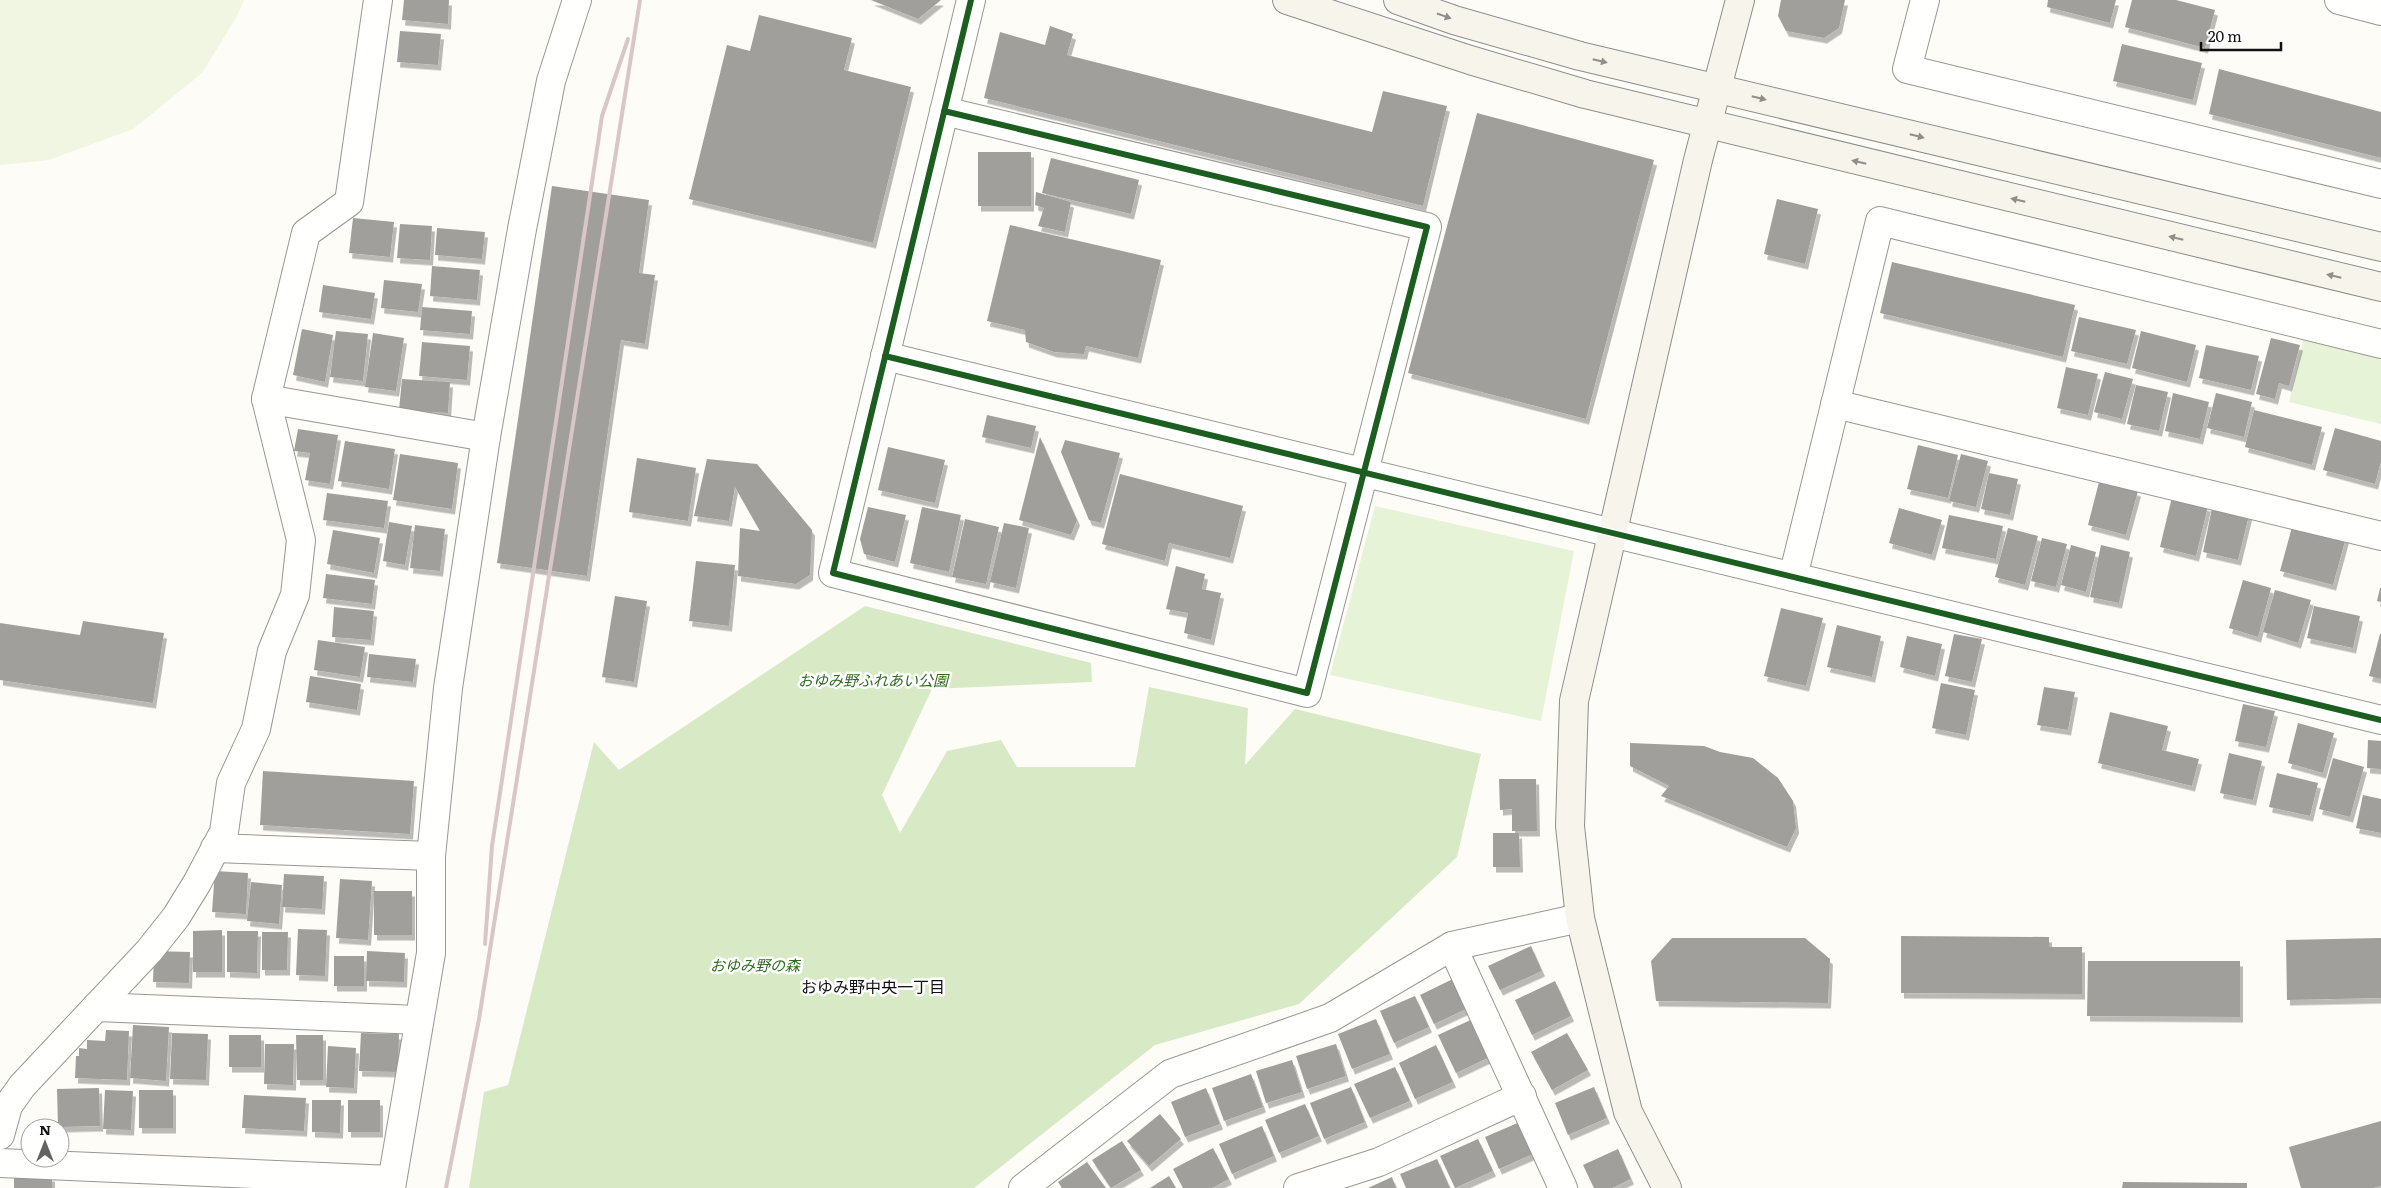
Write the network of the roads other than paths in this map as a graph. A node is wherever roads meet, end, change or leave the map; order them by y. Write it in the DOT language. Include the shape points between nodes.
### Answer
graph roads {
  1 [pos="378,0"];
  2 [pos="577,0"];
  3 [pos="971,0"];
  4 [pos="1287,0"];
  5 [pos="1398,0"];
  6 [pos="1740,0"];
  7 [pos="1925,0"];
  8 [pos="2339,0"];
  9 [pos="2381,11"];
  10 [pos="1717,87"];
  11 [pos="944,110"];
  12 [pos="1707,126"];
  13 [pos="2381,184"];
  14 [pos="2381,247"];
  15 [pos="2381,287"];
  16 [pos="2381,344"];
  17 [pos="886,356"];
  18 [pos="266,399"];
  19 [pos="1835,404"];
  20 [pos="486,437"];
  21 [pos="1364,473"];
  22 [pos="1613,533"];
  23 [pos="2381,536"];
  24 [pos="1793,577"];
  25 [pos="2381,720"];
  26 [pos="215,848"];
  27 [pos="431,856"];
  28 [pos="1580,918"];
  29 [pos="1452,946"];
  30 [pos="96,1007"];
  31 [pos="419,1020"];
  32 [pos="1522,1096"];
  33 [pos="0,1135"];
  34 [pos="0,1163"];
  35 [pos="391,1184"];
  36 [pos="1023,1188"];
  37 [pos="1298,1188"];
  38 [pos="1563,1188"];
  39 [pos="1667,1188"];
  1 -- 18 [label="street" via="349,202 306,233"];
  2 -- 20 [label="street" via="551,81"];
  3 -- 11 [label="street"];
  4 -- 12 [label="street" via="1489,66"];
  5 -- 10 [label="street, one-way" via="1454,20 1580,56"];
  6 -- 10 [label="street"];
  7 -- 13 [label="street" via="1907,70"];
  8 -- 9 [label="street"];
  10 -- 12 [label="street"];
  10 -- 14 [label="street, one-way"];
  11 -- 17 [label="street"];
  11 -- 21 [label="street" via="1427,227"];
  15 -- 12 [label="street, one-way"];
  12 -- 22 [label="street"];
  16 -- 19 [label="street" via="1880,221"];
  17 -- 21 [label="street"];
  17 -- 21 [label="street" via="833,574 1289,688 1307,692"];
  18 -- 20 [label="street"];
  18 -- 26 [label="street" via="301,540 295,595 272,651 256,729 231,783 224,832"];
  19 -- 23 [label="street"];
  19 -- 24 [label="street"];
  20 -- 27 [label="street" via="448,688"];
  21 -- 22 [label="street"];
  22 -- 24 [label="street"];
  22 -- 28 [label="street" via="1574,700 1570,826"];
  24 -- 25 [label="street"];
  26 -- 27 [label="street"];
  26 -- 30 [label="street" via="176,917"];
  27 -- 31 [label="street" via="431,953"];
  28 -- 29 [label="street"];
  28 -- 39 [label="street" via="1628,1112"];
  29 -- 32 [label="street"];
  29 -- 36 [label="street" via="1330,1018 1170,1074"];
  30 -- 31 [label="street"];
  30 -- 33 [label="street" via="22,1086 8,1106"];
  31 -- 35 [label="street"];
  32 -- 37 [label="street" via="1378,1162"];
  32 -- 38 [label="street"];
  34 -- 35 [label="street"];
}
